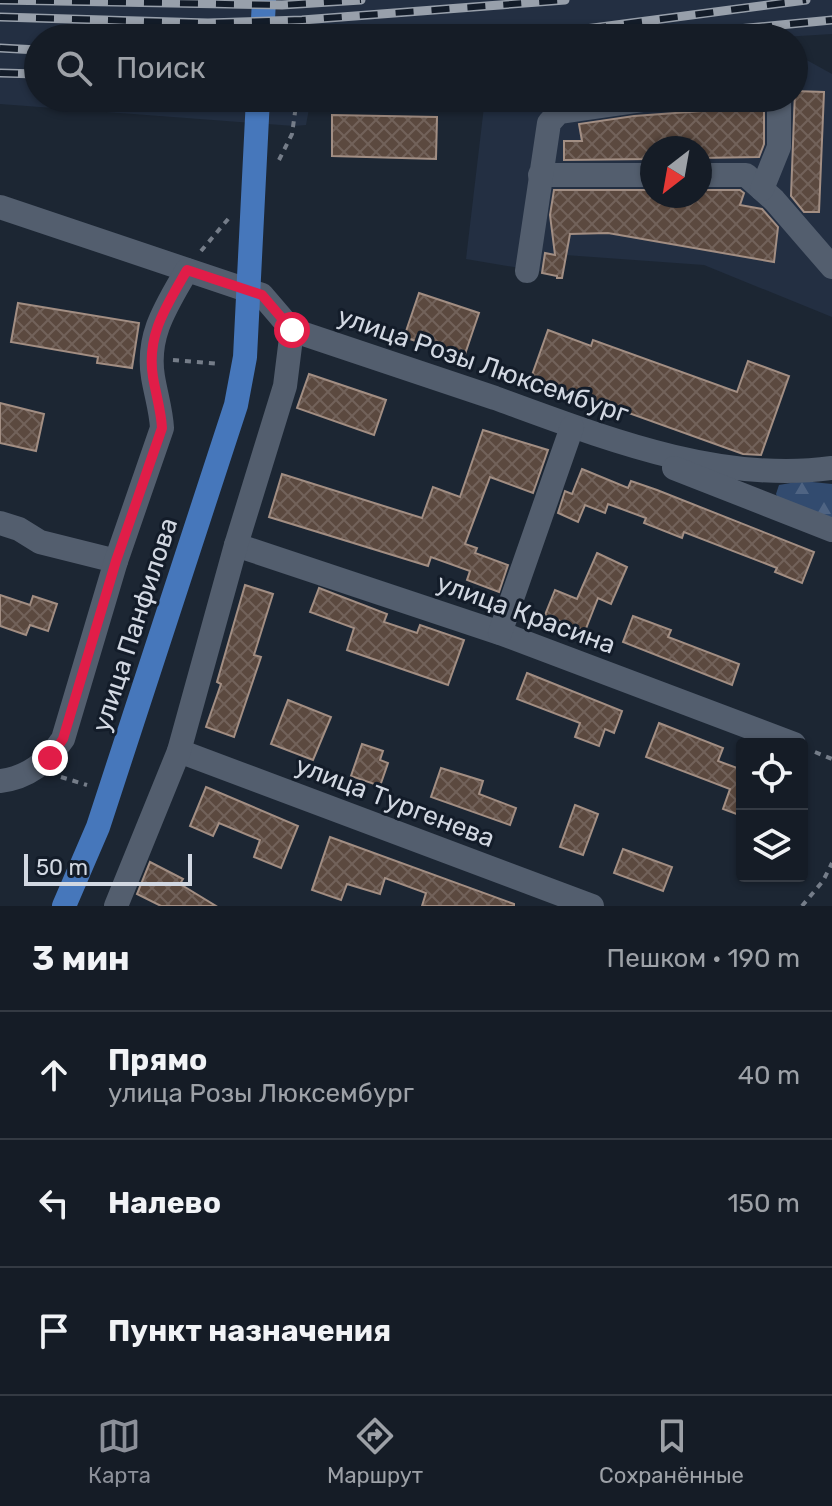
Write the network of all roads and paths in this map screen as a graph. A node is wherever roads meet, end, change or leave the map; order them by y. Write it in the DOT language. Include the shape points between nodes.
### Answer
graph roads {
  1 [pos="264,0"];
  2 [pos="263,24"];
  3 [pos="257,112"];
  4 [pos="295,112"];
  5 [pos="559,112"];
  6 [pos="779,112"];
  7 [pos="275,167"];
  8 [pos="540,175"];
  9 [pos="640,175"];
  10 [pos="712,175"];
  11 [pos="762,189"];
  12 [pos="0,207"];
  13 [pos="829,257"];
  14 [pos="187,270"];
  15 [pos="527,271"];
  16 [pos="292,330"];
  17 [pos="172,346"];
  18 [pos="233,361"];
  19 [pos="572,427"];
  20 [pos="602,437"];
  21 [pos="832,468"];
  22 [pos="0,523"];
  23 [pos="832,530"];
  24 [pos="236,545"];
  25 [pos="116,561"];
  26 [pos="500,633"];
  27 [pos="809,750"];
  28 [pos="179,751"];
  29 [pos="70,779"];
  30 [pos="0,781"];
  31 [pos="93,787"];
  32 [pos="832,863"];
  33 [pos="64,906"];
  34 [pos="116,906"];
  35 [pos="592,906"];
  36 [pos="802,906"];
  1 -- 2 [label="main road"];
  3 -- 18 [label="main road, улица Панфилова"];
  4 -- 7 [label="path" via="292,134"];
  5 -- 8 [label="street" via="545,135"];
  6 -- 11 [label="street" via="779,147"];
  8 -- 9 [label="street"];
  8 -- 15 [label="street"];
  10 -- 11 [label="street" via="746,175"];
  11 -- 13 [label="street"];
  12 -- 14 [label="street"];
  14 -- 16 [label="street" via="262,295"];
  14 -- 25 [label="street" via="151,347 162,428"];
  16 -- 19 [label="street, улица Розы Люксембург"];
  16 -- 24 [label="street" via="285,386"];
  17 -- 18 [label="path" via="172,360"];
  18 -- 33 [label="main road, улица Панфилова" via="236,405 98,827"];
  19 -- 20 [label="street, улица Розы Люксембург"];
  19 -- 26 [label="street"];
  20 -- 21 [label="street, улица Розы Люксембург" via="717,466 807,472"];
  20 -- 23 [label="street"];
  22 -- 25 [label="street" via="40,542"];
  24 -- 26 [label="street, улица Красина"];
  24 -- 28 [label="street"];
  25 -- 30 [label="street" via="63,739 34,770"];
  26 -- 27 [label="street, улица Красина"];
  28 -- 34 [label="street"];
  28 -- 35 [label="street, улица Тургенева"];
  29 -- 31 [label="path"];
  32 -- 36 [label="path"];
}
